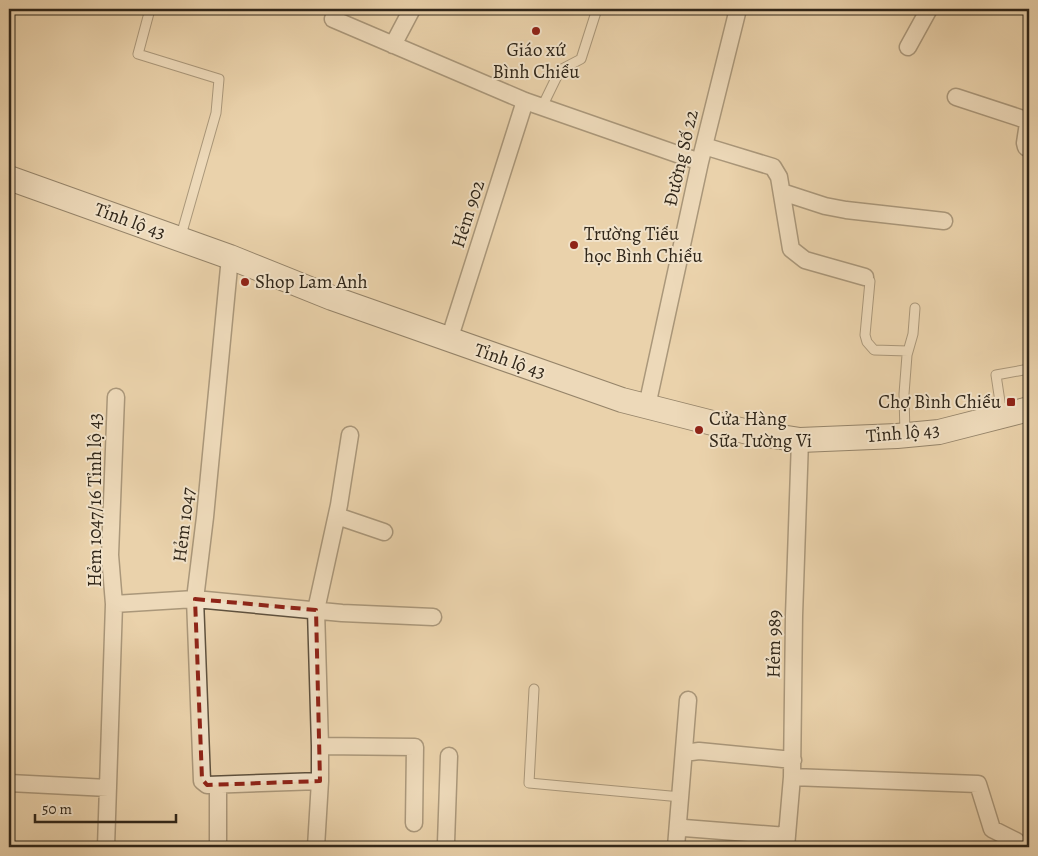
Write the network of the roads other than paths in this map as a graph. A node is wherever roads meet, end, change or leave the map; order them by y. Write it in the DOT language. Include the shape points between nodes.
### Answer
graph roads {
  1 [pos="412,9"];
  2 [pos="598,9"];
  3 [pos="738,9"];
  4 [pos="929,9"];
  5 [pos="149,13"];
  6 [pos="333,19"];
  7 [pos="393,45"];
  8 [pos="908,47"];
  9 [pos="956,97"];
  10 [pos="526,101"];
  11 [pos="542,107"];
  12 [pos="1029,149"];
  13 [pos="702,154"];
  14 [pos="9,178"];
  15 [pos="782,192"];
  16 [pos="944,221"];
  17 [pos="180,239"];
  18 [pos="230,257"];
  19 [pos="865,276"];
  20 [pos="915,308"];
  21 [pos="449,340"];
  22 [pos="908,351"];
  23 [pos="1029,370"];
  24 [pos="116,397"];
  25 [pos="647,406"];
  26 [pos="1029,409"];
  27 [pos="1002,416"];
  28 [pos="350,435"];
  29 [pos="905,436"];
  30 [pos="800,440"];
  31 [pos="336,516"];
  32 [pos="384,532"];
  33 [pos="195,600"];
  34 [pos="114,604"];
  35 [pos="316,610"];
  36 [pos="433,618"];
  37 [pos="534,689"];
  38 [pos="688,700"];
  39 [pos="320,746"];
  40 [pos="684,753"];
  41 [pos="449,756"];
  42 [pos="793,760"];
  43 [pos="792,777"];
  44 [pos="320,781"];
  45 [pos="9,783"];
  46 [pos="218,784"];
  47 [pos="108,788"];
  48 [pos="681,796"];
  49 [pos="414,822"];
  50 [pos="679,822"];
  51 [pos="787,841"];
  52 [pos="106,847"];
  53 [pos="218,847"];
  54 [pos="316,847"];
  55 [pos="448,847"];
  56 [pos="676,847"];
  57 [pos="1016,847"];
  1 -- 7 [label="street"];
  2 -- 11 [label="lane" via="581,59 560,70"];
  3 -- 13 [label="street, Đường Số 22"];
  4 -- 8 [label="street"];
  5 -- 17 [label="lane" via="138,54 219,80 216,113"];
  6 -- 7 [label="street"];
  7 -- 10 [label="street"];
  9 -- 12 [label="street" via="1026,120 1025,143"];
  10 -- 11 [label="street"];
  10 -- 21 [label="street, Hẻm 902"];
  11 -- 13 [label="street"];
  13 -- 15 [label="street" via="773,167"];
  13 -- 25 [label="street, Đường Số 22"];
  14 -- 17 [label="main road, Tỉnh lộ 43"];
  15 -- 16 [label="street" via="846,210"];
  15 -- 19 [label="street" via="794,253 805,260"];
  17 -- 18 [label="main road, Tỉnh lộ 43"];
  18 -- 21 [label="main road, Tỉnh lộ 43"];
  18 -- 33 [label="street, Hẻm 1047"];
  19 -- 22 [label="lane" via="870,281 867,342 874,350"];
  20 -- 22 [label="lane"];
  21 -- 25 [label="main road, Tỉnh lộ 43"];
  22 -- 29 [label="lane"];
  23 -- 27 [label="lane" via="996,375"];
  24 -- 34 [label="street, Hẻm 1047/16 Tỉnh lộ 43" via="110,555"];
  25 -- 30 [label="main road, Tỉnh lộ 43" via="748,432"];
  26 -- 27 [label="main road, Tỉnh lộ 43"];
  27 -- 29 [label="main road, Tỉnh lộ 43" via="939,432"];
  28 -- 31 [label="street"];
  29 -- 30 [label="main road, Tỉnh lộ 43"];
  30 -- 42 [label="street, Hẻm 989"];
  31 -- 32 [label="street"];
  31 -- 35 [label="street"];
  33 -- 34 [label="street, Hẻm 1047/16 Tỉnh lộ 43"];
  33 -- 35 [label="street, Hẻm 1047/16 Tỉnh lộ 43"];
  33 -- 46 [label="street, Hẻm 1047" via="202,781 207,785"];
  34 -- 47 [label="street, Hẻm 1047/16 Tỉnh lộ 43"];
  35 -- 36 [label="street, Hẻm 1047/16 Tỉnh lộ 43"];
  35 -- 39 [label="street"];
  37 -- 48 [label="lane" via="530,783"];
  38 -- 40 [label="street"];
  39 -- 44 [label="street"];
  39 -- 49 [label="street" via="415,747"];
  40 -- 42 [label="street" via="699,751"];
  40 -- 48 [label="street"];
  41 -- 55 [label="street"];
  42 -- 43 [label="street, Hẻm 989"];
  43 -- 51 [label="street, Hẻm 989"];
  43 -- 57 [label="street" via="978,784 992,829 1016,841"];
  44 -- 46 [label="street"];
  44 -- 54 [label="street"];
  45 -- 47 [label="street"];
  46 -- 53 [label="street"];
  47 -- 52 [label="street, Hẻm 1047/16 Tỉnh lộ 43"];
  48 -- 50 [label="street"];
  50 -- 51 [label="street" via="684,828"];
  50 -- 56 [label="street"];
}
